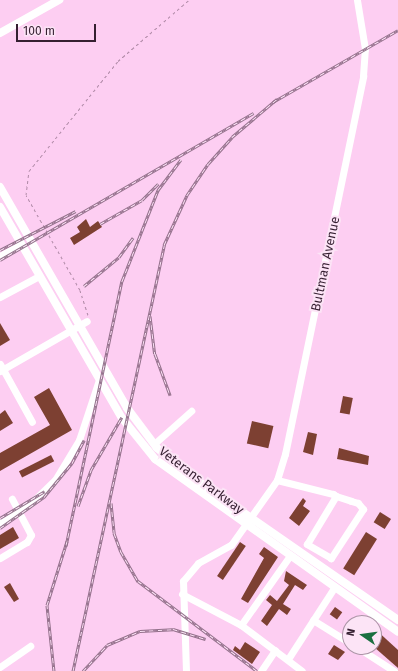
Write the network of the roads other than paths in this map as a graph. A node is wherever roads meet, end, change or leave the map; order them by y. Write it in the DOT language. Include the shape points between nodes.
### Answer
graph roads {
  1 [pos="58,0"];
  2 [pos="357,0"];
  3 [pos="0,33"];
  4 [pos="0,186"];
  5 [pos="4,202"];
  6 [pos="0,207"];
  7 [pos="21,244"];
  8 [pos="0,256"];
  9 [pos="39,276"];
  10 [pos="0,297"];
  11 [pos="84,323"];
  12 [pos="71,331"];
  13 [pos="1,369"];
  14 [pos="99,380"];
  15 [pos="191,411"];
  16 [pos="32,422"];
  17 [pos="154,444"];
  18 [pos="277,480"];
  19 [pos="336,496"];
  20 [pos="12,499"];
  21 [pos="18,512"];
  22 [pos="251,518"];
  23 [pos="0,522"];
  24 [pos="246,526"];
  25 [pos="317,551"];
  26 [pos="2,557"];
  27 [pos="289,557"];
  28 [pos="311,561"];
  29 [pos="334,588"];
  30 [pos="182,594"];
  31 [pos="314,620"];
  32 [pos="398,620"];
  33 [pos="241,625"];
  34 [pos="398,632"];
  35 [pos="342,638"];
  36 [pos="30,646"];
  37 [pos="275,650"];
  38 [pos="369,655"];
  39 [pos="288,659"];
  40 [pos="0,667"];
  41 [pos="186,671"];
  42 [pos="261,671"];
  43 [pos="302,671"];
  44 [pos="394,671"];
  1 -- 3 [label="main road"];
  2 -- 18 [label="street, Bultman Avenue" via="365,50 360,91 328,255"];
  4 -- 5 [label="main road, Veterans Parkway"];
  5 -- 11 [label="main road, Veterans Parkway"];
  6 -- 7 [label="main road, Veterans Parkway"];
  7 -- 8 [label="street"];
  7 -- 9 [label="main road, Veterans Parkway"];
  9 -- 10 [label="street"];
  9 -- 12 [label="main road, Veterans Parkway"];
  11 -- 12 [label="street"];
  11 -- 17 [label="main road, Veterans Parkway" via="127,408"];
  12 -- 13 [label="street"];
  12 -- 14 [label="main road, Veterans Parkway"];
  13 -- 16 [label="street"];
  14 -- 21 [label="street" via="87,422 69,459 44,492"];
  14 -- 24 [label="main road, Veterans Parkway" via="136,439 155,459"];
  15 -- 17 [label="street"];
  17 -- 22 [label="main road, Veterans Parkway" via="171,461"];
  18 -- 19 [label="street"];
  18 -- 22 [label="street, Bultman Avenue"];
  19 -- 25 [label="street" via="307,544"];
  19 -- 25 [label="street" via="358,503 363,509 331,558"];
  20 -- 21 [label="street"];
  21 -- 23 [label="street"];
  21 -- 26 [label="street" via="30,539"];
  22 -- 24 [label="street, Bultman Avenue"];
  22 -- 28 [label="main road, Veterans Parkway"];
  24 -- 27 [label="main road, Veterans Parkway"];
  24 -- 30 [label="street, Bultman Avenue" via="231,545 187,572"];
  25 -- 28 [label="street"];
  27 -- 29 [label="main road, Veterans Parkway"];
  27 -- 33 [label="street"];
  28 -- 32 [label="main road, Veterans Parkway"];
  29 -- 31 [label="street"];
  29 -- 34 [label="main road, Veterans Parkway"];
  30 -- 33 [label="street"];
  30 -- 41 [label="street, Bultman Avenue"];
  31 -- 35 [label="street"];
  31 -- 39 [label="street"];
  33 -- 37 [label="street"];
  36 -- 40 [label="street"];
  37 -- 39 [label="street"];
  37 -- 42 [label="street"];
  38 -- 44 [label="street"];
  39 -- 43 [label="street"];
}
